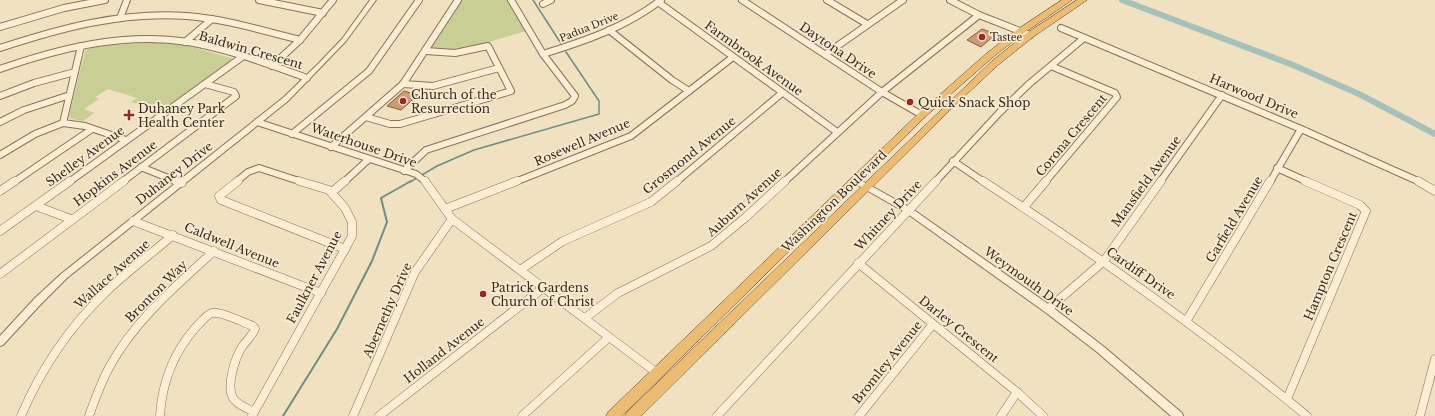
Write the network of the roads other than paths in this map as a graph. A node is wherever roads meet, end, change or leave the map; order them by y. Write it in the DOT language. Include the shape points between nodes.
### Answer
graph roads {
  1 [pos="101,0"];
  2 [pos="105,0"];
  3 [pos="127,0"];
  4 [pos="261,0"];
  5 [pos="333,0"];
  6 [pos="374,0"];
  7 [pos="419,0"];
  8 [pos="458,0"];
  9 [pos="511,0"];
  10 [pos="551,0"];
  11 [pos="742,0"];
  12 [pos="827,0"];
  13 [pos="903,0"];
  14 [pos="950,0"];
  15 [pos="1068,0"];
  16 [pos="1083,0"];
  17 [pos="659,1"];
  18 [pos="544,4"];
  19 [pos="323,13"];
  20 [pos="979,15"];
  21 [pos="120,18"];
  22 [pos="212,19"];
  23 [pos="867,24"];
  24 [pos="0,27"];
  25 [pos="1061,28"];
  26 [pos="610,30"];
  27 [pos="1021,31"];
  28 [pos="1030,35"];
  29 [pos="1084,38"];
  30 [pos="300,40"];
  31 [pos="185,42"];
  32 [pos="81,46"];
  33 [pos="0,48"];
  34 [pos="426,51"];
  35 [pos="543,54"];
  36 [pos="826,54"];
  37 [pos="242,57"];
  38 [pos="733,57"];
  39 [pos="272,66"];
  40 [pos="1051,66"];
  41 [pos="499,68"];
  42 [pos="0,69"];
  43 [pos="75,72"];
  44 [pos="307,78"];
  45 [pos="205,84"];
  46 [pos="403,84"];
  47 [pos="689,91"];
  48 [pos="882,92"];
  49 [pos="782,93"];
  50 [pos="1222,95"];
  51 [pos="0,96"];
  52 [pos="67,96"];
  53 [pos="922,115"];
  54 [pos="366,117"];
  55 [pos="0,122"];
  56 [pos="257,122"];
  57 [pos="63,123"];
  58 [pos="92,129"];
  59 [pos="1301,129"];
  60 [pos="837,132"];
  61 [pos="292,134"];
  62 [pos="126,140"];
  63 [pos="331,147"];
  64 [pos="0,155"];
  65 [pos="369,159"];
  66 [pos="953,161"];
  67 [pos="141,167"];
  68 [pos="1278,168"];
  69 [pos="404,171"];
  70 [pos="855,180"];
  71 [pos="182,183"];
  72 [pos="867,186"];
  73 [pos="0,190"];
  74 [pos="1435,191"];
  75 [pos="332,192"];
  76 [pos="36,206"];
  77 [pos="1024,208"];
  78 [pos="445,209"];
  79 [pos="908,210"];
  80 [pos="71,219"];
  81 [pos="452,219"];
  82 [pos="133,221"];
  83 [pos="0,231"];
  84 [pos="174,235"];
  85 [pos="345,249"];
  86 [pos="214,251"];
  87 [pos="1104,261"];
  88 [pos="858,263"];
  89 [pos="520,270"];
  90 [pos="0,274"];
  91 [pos="543,288"];
  92 [pos="321,293"];
  93 [pos="1048,309"];
  94 [pos="584,318"];
  95 [pos="1187,320"];
  96 [pos="933,324"];
  97 [pos="608,338"];
  98 [pos="0,341"];
  99 [pos="1435,359"];
  100 [pos="657,373"];
  101 [pos="1017,392"];
  102 [pos="1287,399"];
  103 [pos="253,414"];
  104 [pos="20,416"];
  105 [pos="89,416"];
  106 [pos="160,416"];
  107 [pos="353,416"];
  108 [pos="379,416"];
  109 [pos="522,416"];
  110 [pos="613,416"];
  111 [pos="632,416"];
  112 [pos="717,416"];
  113 [pos="859,416"];
  114 [pos="1001,416"];
  115 [pos="1043,416"];
  116 [pos="1178,416"];
  117 [pos="1307,416"];
  118 [pos="1420,416"];
  1 -- 2 [label="street"];
  1 -- 24 [label="street"];
  3 -- 21 [label="street"];
  4 -- 19 [label="street"];
  5 -- 19 [label="street"];
  6 -- 44 [label="street, Duhaney Drive" via="348,35"];
  7 -- 61 [label="street" via="369,71"];
  8 -- 34 [label="street"];
  9 -- 35 [label="street"];
  10 -- 18 [label="street"];
  11 -- 36 [label="street, Daytona Drive"];
  12 -- 23 [label="street"];
  13 -- 23 [label="street"];
  14 -- 20 [label="street"];
  15 -- 27 [label="highway, Washington Boulevard"];
  16 -- 28 [label="highway, Washington Boulevard"];
  17 -- 26 [label="street, Padua Drive"];
  17 -- 38 [label="street, Farmbrook Avenue"];
  19 -- 30 [label="street"];
  20 -- 27 [label="street"];
  20 -- 48 [label="street, Auburn Avenue"];
  21 -- 22 [label="street" via="187,16"];
  21 -- 33 [label="street" via="72,27"];
  22 -- 30 [label="street"];
  22 -- 31 [label="street"];
  23 -- 36 [label="street"];
  25 -- 29 [label="street, Harwood Drive"];
  26 -- 35 [label="street, Padua Drive"];
  26 -- 47 [label="street"];
  27 -- 28 [label="street"];
  27 -- 53 [label="highway, Washington Boulevard"];
  28 -- 72 [label="highway, Washington Boulevard" via="995,63"];
  29 -- 40 [label="street, Whitney Drive"];
  29 -- 50 [label="street, Harwood Drive"];
  30 -- 39 [label="street"];
  31 -- 32 [label="street, Baldwin Crescent" via="143,40"];
  31 -- 37 [label="street, Baldwin Crescent"];
  32 -- 42 [label="street, Baldwin Crescent"];
  32 -- 43 [label="street"];
  34 -- 41 [label="street" via="455,53 488,46"];
  34 -- 46 [label="street"];
  35 -- 69 [label="street" via="575,96 572,101 426,150"];
  36 -- 48 [label="street, Daytona Drive"];
  37 -- 39 [label="street, Baldwin Crescent"];
  37 -- 45 [label="street, Shelley Avenue"];
  38 -- 47 [label="street, Rosewell Avenue"];
  38 -- 49 [label="street, Farmbrook Avenue"];
  39 -- 44 [label="street, Baldwin Crescent"];
  40 -- 66 [label="street, Whitney Drive" via="1000,112"];
  40 -- 77 [label="street, Corona Crescent" via="1117,97"];
  41 -- 46 [label="street" via="433,86"];
  41 -- 54 [label="street" via="511,90 509,92 400,124 390,124"];
  43 -- 51 [label="street" via="34,83"];
  43 -- 52 [label="street"];
  44 -- 56 [label="street, Duhaney Drive"];
  45 -- 62 [label="street, Shelley Avenue"];
  45 -- 67 [label="street, Hopkins Avenue" via="234,92 236,96"];
  46 -- 54 [label="street"];
  47 -- 78 [label="street, Rosewell Avenue" via="631,136"];
  48 -- 53 [label="street, Daytona Drive"];
  48 -- 60 [label="street, Auburn Avenue"];
  49 -- 60 [label="street, Farmbrook Avenue"];
  49 -- 89 [label="street, Grosmond Avenue" via="651,202 563,241"];
  50 -- 59 [label="street, Harwood Drive"];
  50 -- 87 [label="street, Mansfield Avenue"];
  52 -- 55 [label="street" via="24,110"];
  52 -- 57 [label="street"];
  53 -- 70 [label="highway, Washington Boulevard"];
  54 -- 63 [label="street"];
  56 -- 61 [label="street, Waterhouse Drive"];
  56 -- 71 [label="street, Duhaney Drive"];
  57 -- 58 [label="street"];
  57 -- 64 [label="street" via="35,134"];
  58 -- 62 [label="street"];
  58 -- 73 [label="street"];
  59 -- 68 [label="street, Garfield Avenue"];
  59 -- 74 [label="street, Harwood Drive" via="1417,180"];
  60 -- 94 [label="street, Auburn Avenue" via="712,246 618,293"];
  61 -- 63 [label="street, Waterhouse Drive"];
  62 -- 76 [label="street, Shelley Avenue"];
  63 -- 65 [label="street, Waterhouse Drive"];
  65 -- 69 [label="street, Waterhouse Drive"];
  65 -- 75 [label="street"];
  66 -- 77 [label="street, Cardiff Drive"];
  66 -- 79 [label="street, Whitney Drive"];
  67 -- 71 [label="street"];
  67 -- 80 [label="street, Hopkins Avenue"];
  68 -- 95 [label="street, Garfield Avenue"];
  68 -- 102 [label="street, Hampton Crescent" via="1360,205 1366,211"];
  69 -- 78 [label="street, Waterhouse Drive" via="424,179"];
  70 -- 72 [label="street, Weymouth Drive"];
  70 -- 100 [label="highway, Washington Boulevard"];
  71 -- 82 [label="street, Duhaney Drive"];
  72 -- 79 [label="street, Weymouth Drive"];
  72 -- 111 [label="highway, Washington Boulevard"];
  75 -- 85 [label="street, Faulkner Avenue" via="352,222 352,236"];
  75 -- 85 [label="street" via="256,168 220,194 219,198"];
  76 -- 80 [label="street"];
  76 -- 83 [label="street, Shelley Avenue"];
  77 -- 87 [label="street, Cardiff Drive"];
  78 -- 81 [label="street, Waterhouse Drive"];
  79 -- 88 [label="street, Whitney Drive"];
  79 -- 93 [label="street, Weymouth Drive"];
  80 -- 90 [label="street, Hopkins Avenue"];
  81 -- 89 [label="street, Waterhouse Drive"];
  81 -- 107 [label="street, Abernethy Drive" via="415,272"];
  82 -- 84 [label="street, Caldwell Avenue"];
  82 -- 98 [label="street, Duhaney Drive" via="64,276"];
  84 -- 86 [label="street, Caldwell Avenue"];
  84 -- 104 [label="street, Wallace Avenue" via="107,291 81,317 46,366"];
  85 -- 92 [label="street, Faulkner Avenue"];
  86 -- 92 [label="street, Caldwell Avenue"];
  86 -- 105 [label="street, Bronton Way" via="165,296 119,349 103,378"];
  87 -- 93 [label="street, Mansfield Avenue"];
  87 -- 95 [label="street, Cardiff Drive"];
  88 -- 96 [label="street, Darley Crescent"];
  88 -- 112 [label="street, Whitney Drive"];
  89 -- 91 [label="street, Waterhouse Drive"];
  91 -- 94 [label="street, Waterhouse Drive"];
  91 -- 108 [label="street, Holland Avenue"];
  92 -- 103 [label="street, Faulkner Avenue"];
  93 -- 116 [label="street, Weymouth Drive" via="1100,349"];
  94 -- 97 [label="street, Waterhouse Drive"];
  95 -- 102 [label="street, Cardiff Drive"];
  96 -- 101 [label="street, Darley Crescent"];
  96 -- 113 [label="street, Bromley Avenue"];
  97 -- 100 [label="street, Waterhouse Drive"];
  97 -- 109 [label="street"];
  99 -- 118 [label="street"];
  100 -- 110 [label="highway, Washington Boulevard"];
  101 -- 114 [label="street"];
  101 -- 115 [label="street, Darley Crescent"];
  102 -- 117 [label="street, Cardiff Drive"];
  103 -- 106 [label="street" via="238,403 230,389 237,360 254,329 253,326 216,313 208,316 184,339 167,371"];
}
